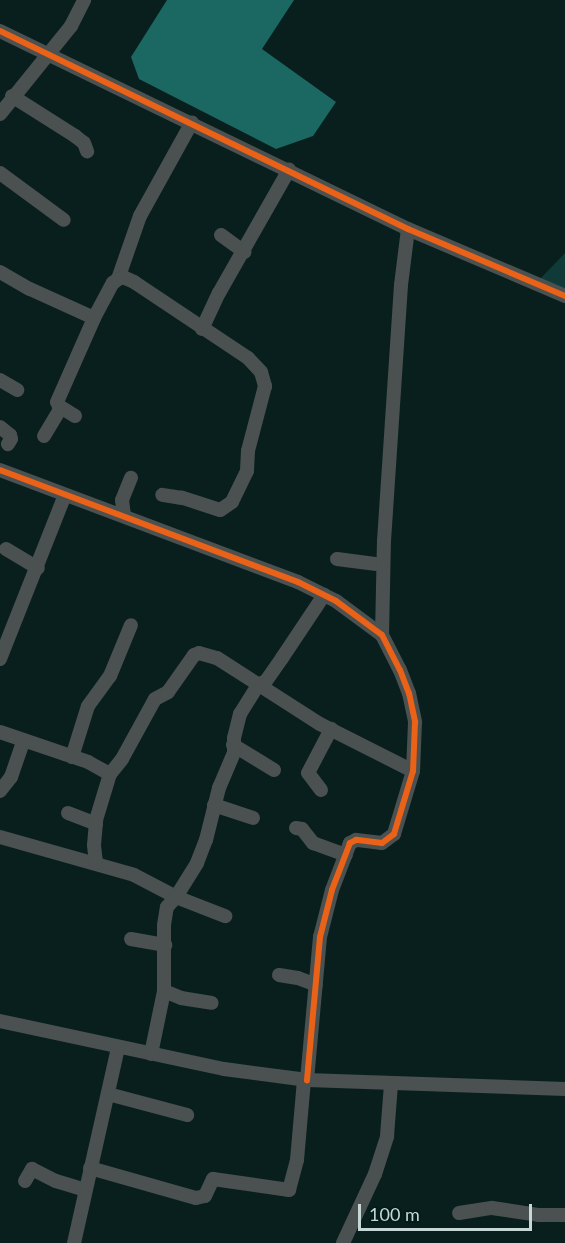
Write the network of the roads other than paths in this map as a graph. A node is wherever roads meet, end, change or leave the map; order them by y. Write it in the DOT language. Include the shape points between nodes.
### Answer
graph roads {
  1 [pos="84,0"];
  2 [pos="0,31"];
  3 [pos="48,53"];
  4 [pos="12,96"];
  5 [pos="0,114"];
  6 [pos="192,122"];
  7 [pos="87,151"];
  8 [pos="289,170"];
  9 [pos="0,173"];
  10 [pos="64,220"];
  11 [pos="408,228"];
  12 [pos="221,235"];
  13 [pos="244,252"];
  14 [pos="0,272"];
  15 [pos="118,279"];
  16 [pos="565,296"];
  17 [pos="94,318"];
  18 [pos="202,329"];
  19 [pos="0,380"];
  20 [pos="17,390"];
  21 [pos="61,408"];
  22 [pos="75,416"];
  23 [pos="0,427"];
  24 [pos="44,436"];
  25 [pos="8,444"];
  26 [pos="0,470"];
  27 [pos="131,478"];
  28 [pos="65,495"];
  29 [pos="162,495"];
  30 [pos="124,516"];
  31 [pos="6,549"];
  32 [pos="336,560"];
  33 [pos="383,565"];
  34 [pos="38,568"];
  35 [pos="324,595"];
  36 [pos="131,625"];
  37 [pos="382,635"];
  38 [pos="0,659"];
  39 [pos="258,686"];
  40 [pos="331,729"];
  41 [pos="0,732"];
  42 [pos="24,740"];
  43 [pos="233,745"];
  44 [pos="72,757"];
  45 [pos="274,770"];
  46 [pos="413,771"];
  47 [pos="110,774"];
  48 [pos="321,790"];
  49 [pos="0,791"];
  50 [pos="214,805"];
  51 [pos="68,813"];
  52 [pos="253,818"];
  53 [pos="96,824"];
  54 [pos="296,828"];
  55 [pos="0,837"];
  56 [pos="346,855"];
  57 [pos="96,862"];
  58 [pos="176,897"];
  59 [pos="225,916"];
  60 [pos="131,939"];
  61 [pos="165,945"];
  62 [pos="279,975"];
  63 [pos="316,985"];
  64 [pos="164,991"];
  65 [pos="212,1003"];
  66 [pos="0,1021"];
  67 [pos="118,1047"];
  68 [pos="151,1054"];
  69 [pos="306,1080"];
  70 [pos="391,1084"];
  71 [pos="565,1089"];
  72 [pos="108,1094"];
  73 [pos="187,1115"];
  74 [pos="90,1168"];
  75 [pos="25,1180"];
  76 [pos="85,1190"];
  77 [pos="459,1213"];
  78 [pos="565,1215"];
  79 [pos="74,1243"];
  80 [pos="342,1243"];
  1 -- 3 [label="street" via="71,26"];
  2 -- 3 [label="street"];
  3 -- 4 [label="street"];
  3 -- 6 [label="street"];
  4 -- 5 [label="street"];
  4 -- 7 [label="street" via="75,136"];
  6 -- 8 [label="street"];
  6 -- 15 [label="street" via="140,216"];
  8 -- 11 [label="street"];
  8 -- 13 [label="street"];
  9 -- 10 [label="street"];
  11 -- 16 [label="street"];
  11 -- 33 [label="street"];
  12 -- 13 [label="street"];
  13 -- 18 [label="street"];
  14 -- 17 [label="street"];
  15 -- 17 [label="street"];
  15 -- 18 [label="street" via="134,282"];
  17 -- 21 [label="street" via="57,402"];
  18 -- 29 [label="street" via="248,358 261,372 265,386 246,471 232,502 220,510"];
  19 -- 20 [label="street"];
  21 -- 22 [label="street"];
  21 -- 24 [label="street"];
  23 -- 25 [label="street" via="10,435"];
  26 -- 28 [label="street"];
  27 -- 30 [label="street" via="122,500"];
  28 -- 30 [label="street"];
  28 -- 34 [label="street"];
  30 -- 35 [label="street"];
  31 -- 34 [label="street"];
  32 -- 33 [label="street"];
  33 -- 37 [label="street"];
  34 -- 38 [label="street"];
  35 -- 37 [label="street" via="358,614"];
  35 -- 39 [label="street" via="266,681"];
  36 -- 44 [label="street" via="110,676 88,706"];
  37 -- 46 [label="street" via="410,693 416,735"];
  39 -- 40 [label="street"];
  39 -- 43 [label="street" via="240,714"];
  39 -- 47 [label="street" via="212,656 194,655 168,692 155,699"];
  40 -- 46 [label="street"];
  40 -- 48 [label="street" via="308,773"];
  41 -- 42 [label="street"];
  42 -- 44 [label="street"];
  42 -- 49 [label="street" via="11,777"];
  43 -- 45 [label="street"];
  43 -- 50 [label="street" via="234,752"];
  44 -- 47 [label="street"];
  46 -- 56 [label="street" via="394,834 382,843 353,840"];
  47 -- 53 [label="street"];
  50 -- 52 [label="street"];
  50 -- 58 [label="street" via="200,855"];
  51 -- 53 [label="street"];
  53 -- 57 [label="street"];
  54 -- 56 [label="street" via="302,829 313,843"];
  55 -- 57 [label="street" via="68,858"];
  56 -- 63 [label="street" via="324,916"];
  57 -- 58 [label="street" via="134,875"];
  58 -- 59 [label="street"];
  58 -- 61 [label="street" via="166,910"];
  60 -- 61 [label="street"];
  61 -- 64 [label="street"];
  62 -- 63 [label="street"];
  63 -- 69 [label="street"];
  64 -- 65 [label="street"];
  64 -- 68 [label="street"];
  66 -- 67 [label="street"];
  67 -- 68 [label="street"];
  67 -- 72 [label="street"];
  68 -- 69 [label="street"];
  69 -- 70 [label="street"];
  69 -- 74 [label="street" via="297,1160 289,1190 213,1179 205,1196 196,1198"];
  70 -- 71 [label="street"];
  70 -- 80 [label="street" via="387,1136 375,1174"];
  72 -- 73 [label="street"];
  72 -- 74 [label="street"];
  74 -- 76 [label="street"];
  75 -- 76 [label="street" via="33,1169"];
  76 -- 79 [label="street"];
  77 -- 78 [label="street" via="484,1208"];
}
